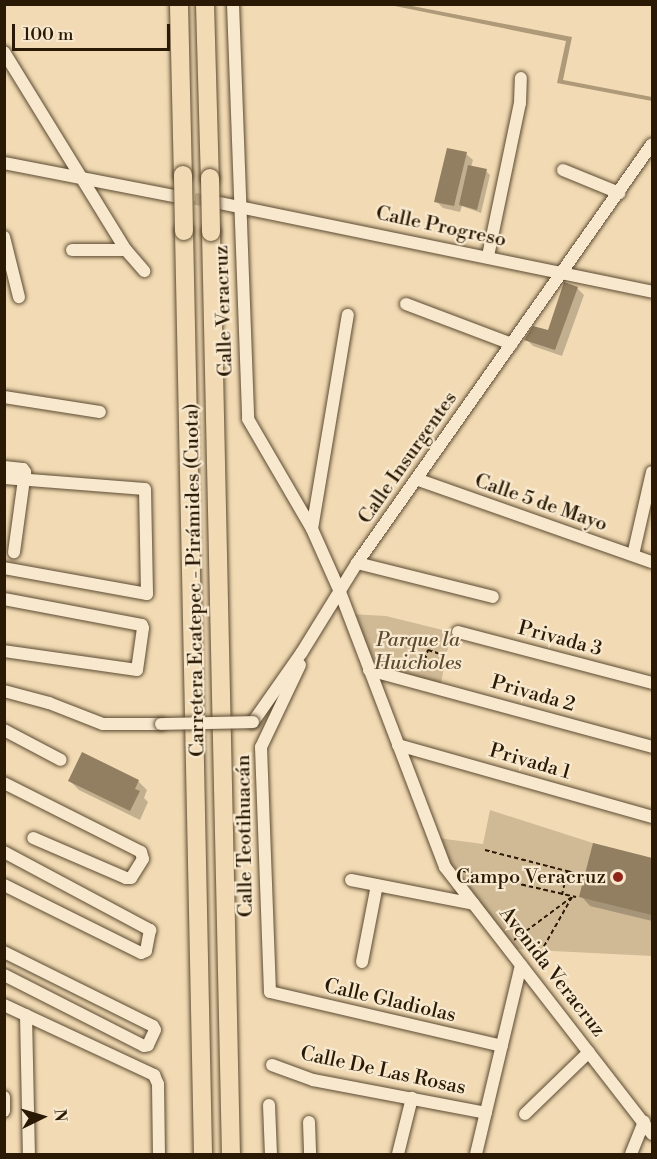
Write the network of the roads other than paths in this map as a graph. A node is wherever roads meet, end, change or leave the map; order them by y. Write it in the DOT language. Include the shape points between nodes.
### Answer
graph roads {
  1 [pos="178,4"];
  2 [pos="205,4"];
  3 [pos="234,4"];
  4 [pos="4,52"];
  5 [pos="521,78"];
  6 [pos="652,144"];
  7 [pos="4,164"];
  8 [pos="563,170"];
  9 [pos="85,180"];
  10 [pos="619,193"];
  11 [pos="174,196"];
  12 [pos="220,203"];
  13 [pos="241,206"];
  14 [pos="4,237"];
  15 [pos="72,250"];
  16 [pos="126,250"];
  17 [pos="488,256"];
  18 [pos="144,271"];
  19 [pos="563,274"];
  20 [pos="652,292"];
  21 [pos="19,297"];
  22 [pos="406,304"];
  23 [pos="348,315"];
  24 [pos="512,344"];
  25 [pos="4,396"];
  26 [pos="100,412"];
  27 [pos="4,467"];
  28 [pos="652,472"];
  29 [pos="4,478"];
  30 [pos="24,479"];
  31 [pos="416,480"];
  32 [pos="312,529"];
  33 [pos="14,552"];
  34 [pos="633,555"];
  35 [pos="652,562"];
  36 [pos="357,563"];
  37 [pos="4,568"];
  38 [pos="340,592"];
  39 [pos="493,597"];
  40 [pos="4,598"];
  41 [pos="458,632"];
  42 [pos="4,651"];
  43 [pos="302,652"];
  44 [pos="369,670"];
  45 [pos="652,683"];
  46 [pos="4,691"];
  47 [pos="4,730"];
  48 [pos="398,745"];
  49 [pos="652,747"];
  50 [pos="61,760"];
  51 [pos="4,783"];
  52 [pos="652,817"];
  53 [pos="33,838"];
  54 [pos="4,852"];
  55 [pos="351,880"];
  56 [pos="4,885"];
  57 [pos="377,885"];
  58 [pos="474,904"];
  59 [pos="5,953"];
  60 [pos="362,962"];
  61 [pos="521,965"];
  62 [pos="4,975"];
  63 [pos="270,992"];
  64 [pos="4,1005"];
  65 [pos="26,1016"];
  66 [pos="502,1046"];
  67 [pos="589,1052"];
  68 [pos="272,1065"];
  69 [pos="4,1097"];
  70 [pos="412,1098"];
  71 [pos="269,1104"];
  72 [pos="4,1111"];
  73 [pos="486,1113"];
  74 [pos="525,1114"];
  75 [pos="309,1122"];
  76 [pos="644,1122"];
  77 [pos="652,1134"];
  78 [pos="28,1155"];
  79 [pos="159,1155"];
  80 [pos="203,1155"];
  81 [pos="231,1155"];
  82 [pos="271,1155"];
  83 [pos="310,1155"];
  84 [pos="398,1155"];
  85 [pos="476,1155"];
  86 [pos="631,1155"];
  1 -- 80 [label="highway, Carretera Ecatepec - Pirámides (Cuota), bridge"];
  2 -- 81 [label="highway, Carretera Ecatepec - Pirámides (Cuota), bridge"];
  3 -- 13 [label="street, Calle Veracruz"];
  4 -- 9 [label="street"];
  5 -- 17 [label="street" via="520,103"];
  6 -- 10 [label="street, Calle Insurgentes"];
  7 -- 9 [label="street"];
  8 -- 10 [label="street"];
  9 -- 11 [label="street"];
  9 -- 16 [label="street"];
  10 -- 19 [label="street, Calle Insurgentes"];
  12 -- 13 [label="street, Calle Progreso"];
  13 -- 17 [label="street, Calle Progreso"];
  13 -- 32 [label="street, Calle Veracruz" via="248,419"];
  14 -- 21 [label="street"];
  15 -- 16 [label="street"];
  16 -- 18 [label="street"];
  17 -- 19 [label="street, Calle Progreso"];
  19 -- 20 [label="street, Calle Progreso"];
  19 -- 24 [label="street, Calle Insurgentes"];
  22 -- 24 [label="street"];
  23 -- 32 [label="street"];
  24 -- 31 [label="street, Calle Insurgentes"];
  25 -- 26 [label="street"];
  27 -- 30 [label="street" via="23,469"];
  28 -- 34 [label="street"];
  29 -- 30 [label="street"];
  30 -- 33 [label="street"];
  30 -- 37 [label="street" via="146,489 147,594"];
  31 -- 34 [label="street, Calle 5 de Mayo"];
  31 -- 36 [label="street, Calle Insurgentes"];
  32 -- 38 [label="street, Calle Veracruz"];
  34 -- 35 [label="street, Calle 5 de Mayo"];
  36 -- 38 [label="street, Calle Insurgentes"];
  36 -- 39 [label="street"];
  38 -- 43 [label="street, Calle Insurgentes"];
  38 -- 44 [label="street, Avenida Veracruz"];
  40 -- 42 [label="street" via="143,628 137,670"];
  41 -- 45 [label="street, Privada 3"];
  43 -- 46 [label="street, Calle Insurgentes, bridge" via="253,722 103,724 50,703"];
  43 -- 63 [label="street, Calle Teotihuacán" via="299,668 261,747"];
  44 -- 48 [label="street, Avenida Veracruz"];
  44 -- 49 [label="street, Privada 2"];
  47 -- 50 [label="street"];
  48 -- 52 [label="street, Privada 1"];
  48 -- 58 [label="street, Avenida Veracruz" via="445,867"];
  51 -- 53 [label="street" via="141,852 143,859 131,878 126,878"];
  54 -- 56 [label="street" via="150,930 146,951 141,952"];
  55 -- 57 [label="street"];
  57 -- 58 [label="street"];
  57 -- 60 [label="street"];
  58 -- 61 [label="street, Avenida Veracruz"];
  59 -- 62 [label="street" via="153,1026 148,1045"];
  61 -- 66 [label="street"];
  61 -- 67 [label="street, Avenida Veracruz"];
  63 -- 66 [label="street, Calle Gladiolas"];
  64 -- 65 [label="street"];
  65 -- 78 [label="street"];
  65 -- 79 [label="street" via="158,1079"];
  66 -- 73 [label="street"];
  67 -- 74 [label="street"];
  67 -- 76 [label="street, Avenida Veracruz"];
  68 -- 70 [label="street, Calle De Las Rosas" via="313,1080"];
  69 -- 72 [label="street"];
  70 -- 73 [label="street, Calle De Las Rosas"];
  70 -- 84 [label="street"];
  71 -- 82 [label="street"];
  73 -- 85 [label="street"];
  75 -- 83 [label="street"];
  76 -- 77 [label="street, Avenida Veracruz"];
  76 -- 86 [label="street"];
}
